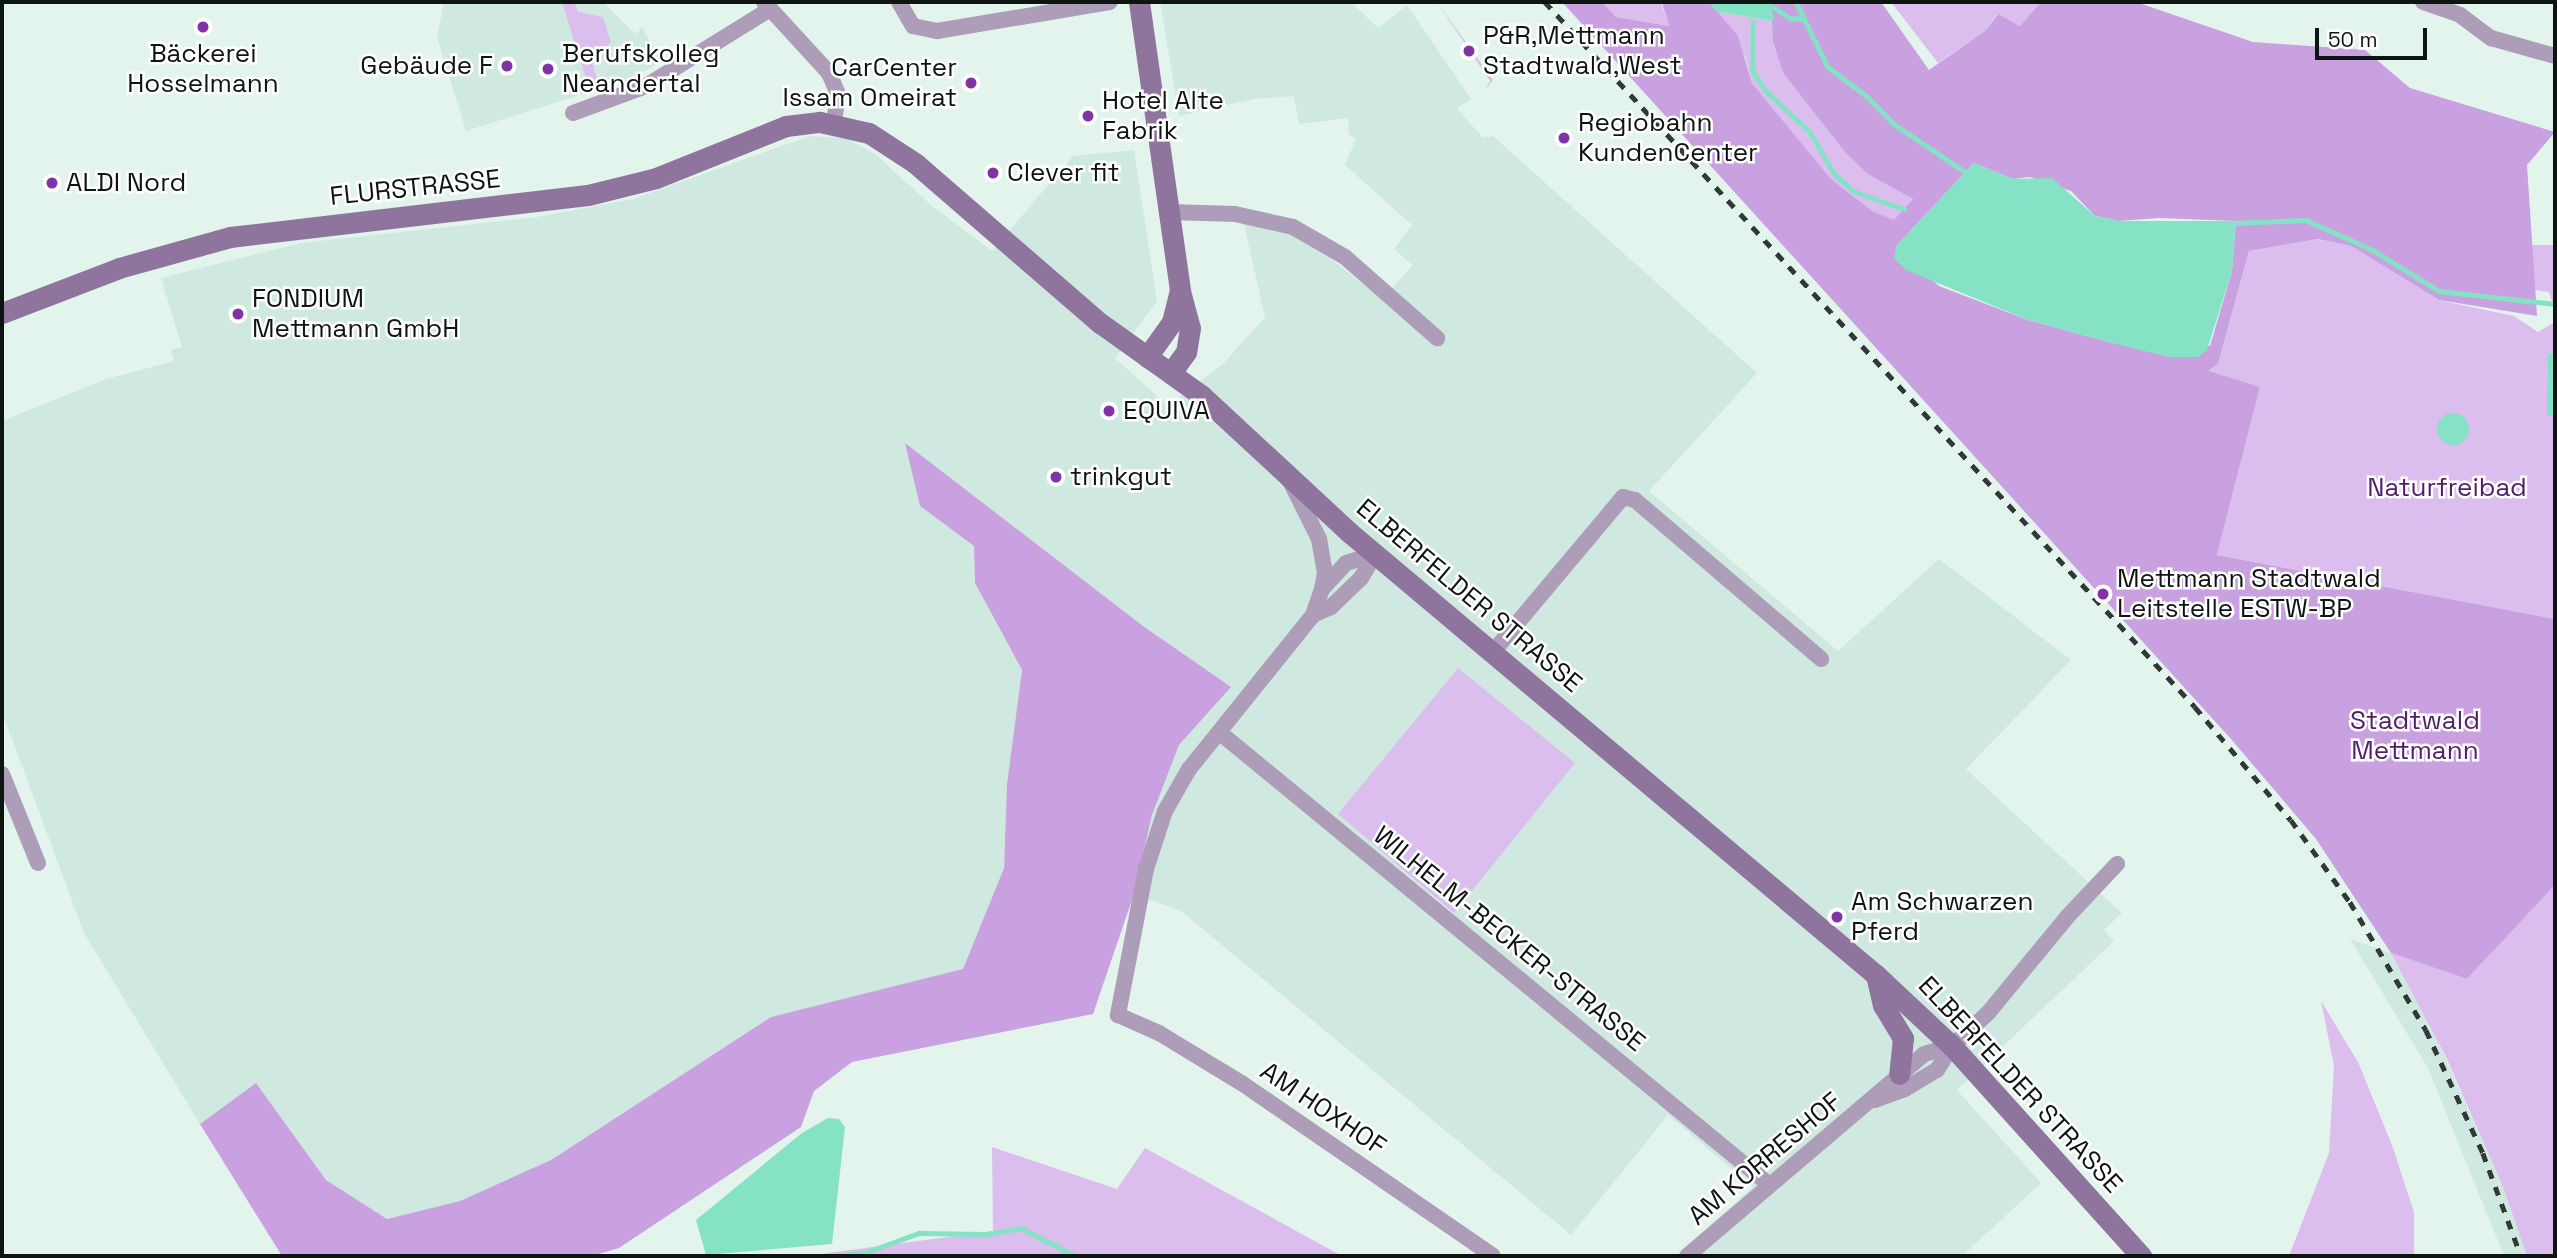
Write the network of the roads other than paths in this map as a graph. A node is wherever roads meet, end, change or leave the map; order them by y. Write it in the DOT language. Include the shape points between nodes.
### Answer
graph roads {
  1 [pos="899,2"];
  2 [pos="1110,2"];
  3 [pos="1139,2"];
  4 [pos="2423,2"];
  5 [pos="767,5"];
  6 [pos="2555,56"];
  7 [pos="573,113"];
  8 [pos="834,123"];
  9 [pos="1169,212"];
  10 [pos="1180,291"];
  11 [pos="2,313"];
  12 [pos="1437,338"];
  13 [pos="1147,357"];
  14 [pos="1171,373"];
  15 [pos="1289,479"];
  16 [pos="1374,554"];
  17 [pos="1322,589"];
  18 [pos="1313,615"];
  19 [pos="1493,652"];
  20 [pos="1821,659"];
  21 [pos="1219,732"];
  22 [pos="2,774"];
  23 [pos="38,863"];
  24 [pos="2117,864"];
  25 [pos="1876,975"];
  26 [pos="1952,1046"];
  27 [pos="1899,1074"];
  28 [pos="1875,1100"];
  29 [pos="1768,1183"];
  30 [pos="1493,1256"];
  31 [pos="1687,1256"];
  32 [pos="2141,1256"];
  1 -- 2 [label="street" via="913,26 937,31"];
  3 -- 9 [label="main road"];
  4 -- 6 [label="street" via="2460,15 2491,38"];
  5 -- 7 [label="street" via="646,86"];
  5 -- 8 [label="street" via="830,73 838,93"];
  8 -- 11 [label="main road, FLURSTRASSE" via="773,129 656,178 588,195 230,237 119,268"];
  8 -- 13 [label="main road, ELBERFELDER STRASSE" via="869,133 906,156 1100,323"];
  9 -- 10 [label="main road"];
  9 -- 12 [label="street" via="1235,214 1293,227 1345,257"];
  10 -- 13 [label="main road" via="1172,321"];
  10 -- 14 [label="main road" via="1189,318 1189,342"];
  13 -- 14 [label="main road, ELBERFELDER STRASSE"];
  14 -- 15 [label="main road, ELBERFELDER STRASSE"];
  15 -- 16 [label="main road, ELBERFELDER STRASSE"];
  15 -- 17 [label="street" via="1319,539 1325,573"];
  16 -- 17 [label="street" via="1346,563"];
  16 -- 18 [label="street" via="1361,578 1331,607"];
  16 -- 19 [label="main road, ELBERFELDER STRASSE"];
  17 -- 18 [label="street"];
  18 -- 21 [label="street"];
  19 -- 20 [label="street" via="1623,497 1635,500"];
  19 -- 25 [label="main road, ELBERFELDER STRASSE"];
  21 -- 29 [label="street, WILHELM-BECKER-STRASSE"];
  21 -- 30 [label="street, AM HOXHOF" via="1189,769 1165,811 1146,869 1118,1015 1160,1033 1243,1084"];
  22 -- 23 [label="street"];
  24 -- 26 [label="street" via="1988,1013"];
  25 -- 26 [label="main road, ELBERFELDER STRASSE"];
  25 -- 27 [label="main road" via="1883,1005 1902,1038"];
  26 -- 27 [label="street, AM KORRESHOF" via="1924,1054"];
  26 -- 28 [label="street, AM KORRESHOF" via="1937,1070"];
  26 -- 32 [label="main road, ELBERFELDER STRASSE"];
  27 -- 28 [label="street, AM KORRESHOF"];
  28 -- 29 [label="street, AM KORRESHOF"];
  29 -- 31 [label="street, AM KORRESHOF"];
}
